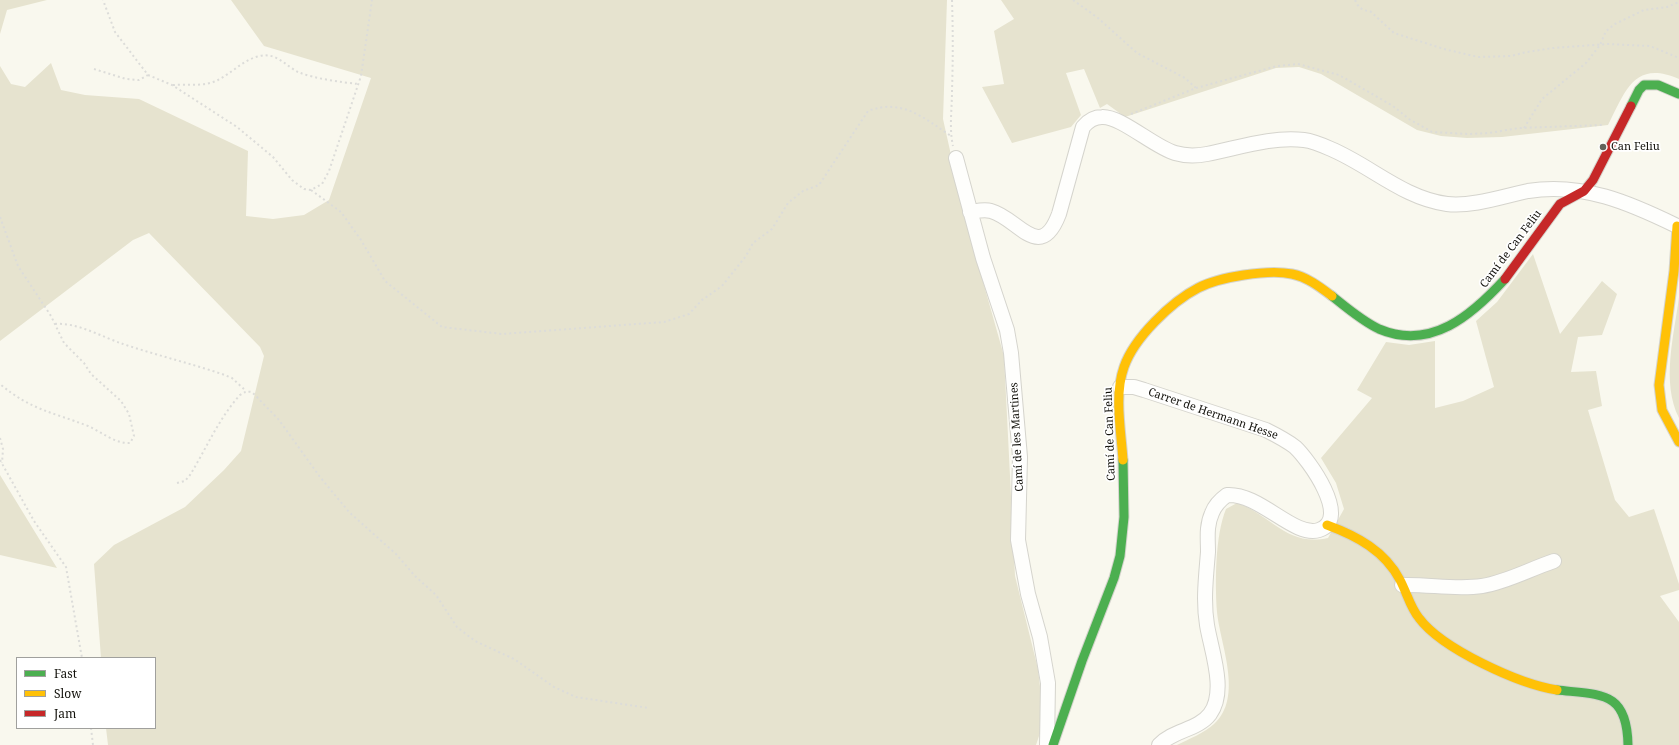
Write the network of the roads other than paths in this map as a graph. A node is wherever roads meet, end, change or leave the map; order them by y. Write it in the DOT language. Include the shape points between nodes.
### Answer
graph roads {
  1 [pos="1679,94"];
  2 [pos="956,158"];
  3 [pos="1584,191"];
  4 [pos="970,212"];
  5 [pos="1678,226"];
  6 [pos="1120,387"];
  7 [pos="1679,442"];
  8 [pos="1327,524"];
  9 [pos="1554,561"];
  10 [pos="1402,585"];
  11 [pos="1046,745"];
  12 [pos="1053,745"];
  13 [pos="1159,745"];
  14 [pos="1628,745"];
  1 -- 3 [label="street, Camí de Can Feliu" via="1658,85 1644,85 1639,90 1593,180"];
  2 -- 4 [label="street, Camí de les Martines"];
  3 -- 4 [label="street" via="1531,191 1462,204 1447,204 1408,193 1342,154 1304,140 1272,141 1202,155 1186,155 1163,148 1116,121 1101,116 1083,126 1056,223 1046,234 1039,237 1026,234 991,211"];
  3 -- 5 [label="street" via="1634,205"];
  3 -- 6 [label="street, Camí de Can Feliu" via="1560,204 1506,278 1480,306 1464,318 1431,334 1399,335 1383,331 1360,319 1303,277 1281,273 1254,273 1201,287 1173,307 1157,321 1128,355"];
  4 -- 11 [label="street, Camí de les Martines" via="1007,330 1011,353 1020,457 1018,540 1048,684"];
  5 -- 7 [label="street" via="1660,385 1662,410"];
  6 -- 8 [label="street, Carrer de Hermann Hesse" via="1134,387 1161,395 1281,437 1294,446 1314,468 1331,509"];
  6 -- 12 [label="street, Camí de Can Feliu" via="1125,503 1122,546 1114,577"];
  8 -- 10 [label="street" via="1372,546 1389,563"];
  8 -- 13 [label="street" via="1321,530 1307,531 1241,495 1227,495 1216,506 1208,524 1205,589 1207,625 1217,670 1217,697 1210,714 1203,720 1165,739"];
  9 -- 10 [label="street" via="1482,586 1456,588"];
  10 -- 14 [label="street" via="1412,608 1429,630 1497,670 1540,687 1589,692 1607,698 1620,709 1625,718 1629,734"];
}
